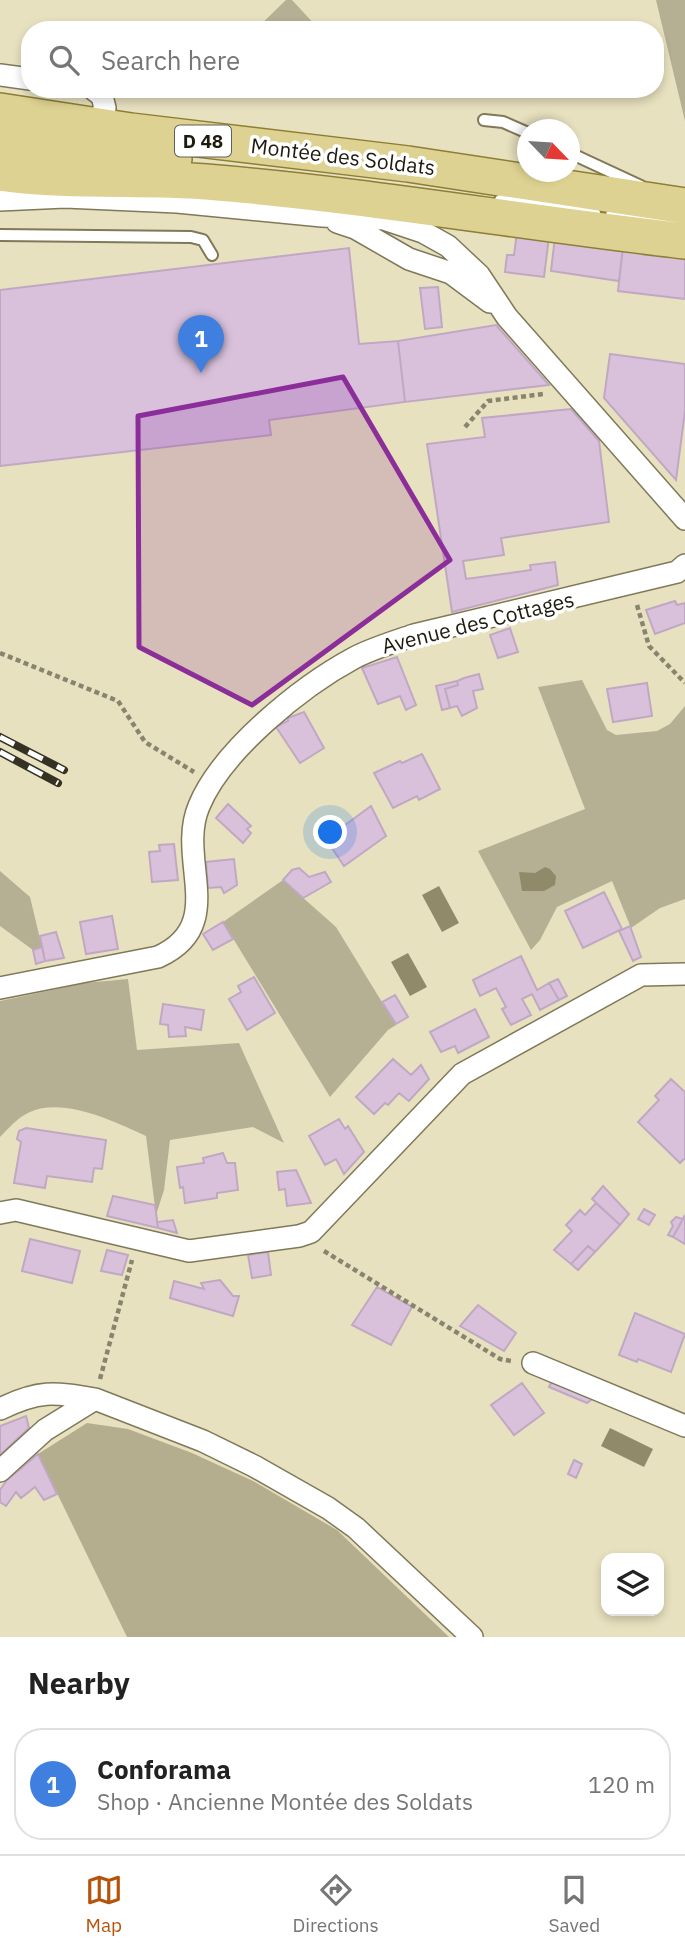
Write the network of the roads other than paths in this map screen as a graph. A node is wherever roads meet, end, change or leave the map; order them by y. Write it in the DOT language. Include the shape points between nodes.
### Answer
graph roads {
  1 [pos="0,75"];
  2 [pos="21,78"];
  3 [pos="102,98"];
  4 [pos="0,111"];
  5 [pos="484,120"];
  6 [pos="95,126"];
  7 [pos="517,128"];
  8 [pos="0,143"];
  9 [pos="580,159"];
  10 [pos="205,162"];
  11 [pos="408,164"];
  12 [pos="18,170"];
  13 [pos="487,187"];
  14 [pos="359,197"];
  15 [pos="0,200"];
  16 [pos="558,206"];
  17 [pos="684,211"];
  18 [pos="322,216"];
  19 [pos="0,234"];
  20 [pos="685,241"];
  21 [pos="212,255"];
  22 [pos="507,317"];
  23 [pos="685,519"];
  24 [pos="685,565"];
  25 [pos="685,974"];
  26 [pos="0,988"];
  27 [pos="0,1213"];
  28 [pos="533,1363"];
  29 [pos="94,1399"];
  30 [pos="0,1409"];
  31 [pos="685,1426"];
  32 [pos="0,1471"];
  33 [pos="472,1637"];
  1 -- 2 [label="street"];
  3 -- 6 [label="street" via="105,108"];
  4 -- 6 [label="main road, Montée des Soldats / D 48"];
  5 -- 7 [label="lane"];
  6 -- 11 [label="main road, Montée des Soldats / D 48"];
  8 -- 12 [label="main road"];
  9 -- 17 [label="lane"];
  10 -- 11 [label="main road"];
  10 -- 12 [label="main road"];
  10 -- 14 [label="main road"];
  11 -- 13 [label="main road, Montée des Soldats / D 48"];
  12 -- 14 [label="main road"];
  13 -- 16 [label="lane"];
  13 -- 16 [label="lane"];
  13 -- 17 [label="main road, Montée des Soldats / D 48"];
  14 -- 20 [label="main road, Montée des Soldats" via="432,202"];
  15 -- 18 [label="street" via="65,197 177,202"];
  16 -- 17 [label="lane"];
  18 -- 22 [label="street" via="355,228 405,257 451,273"];
  18 -- 22 [label="street" via="384,219 423,232 465,260"];
  19 -- 21 [label="lane" via="191,237 203,240"];
  22 -- 23 [label="street"];
  24 -- 26 [label="street, Avenue des Cottages" via="677,572 414,635 354,658 267,721 211,782 197,808 193,832 197,914 190,935 174,950"];
  25 -- 27 [label="street" via="641,975 462,1074 311,1232 196,1251 16,1210"];
  28 -- 31 [label="street"];
  29 -- 30 [label="street" via="58,1393 25,1397"];
  29 -- 32 [label="street" via="45,1430"];
  29 -- 33 [label="street" via="203,1441 328,1508 356,1528"];
}
